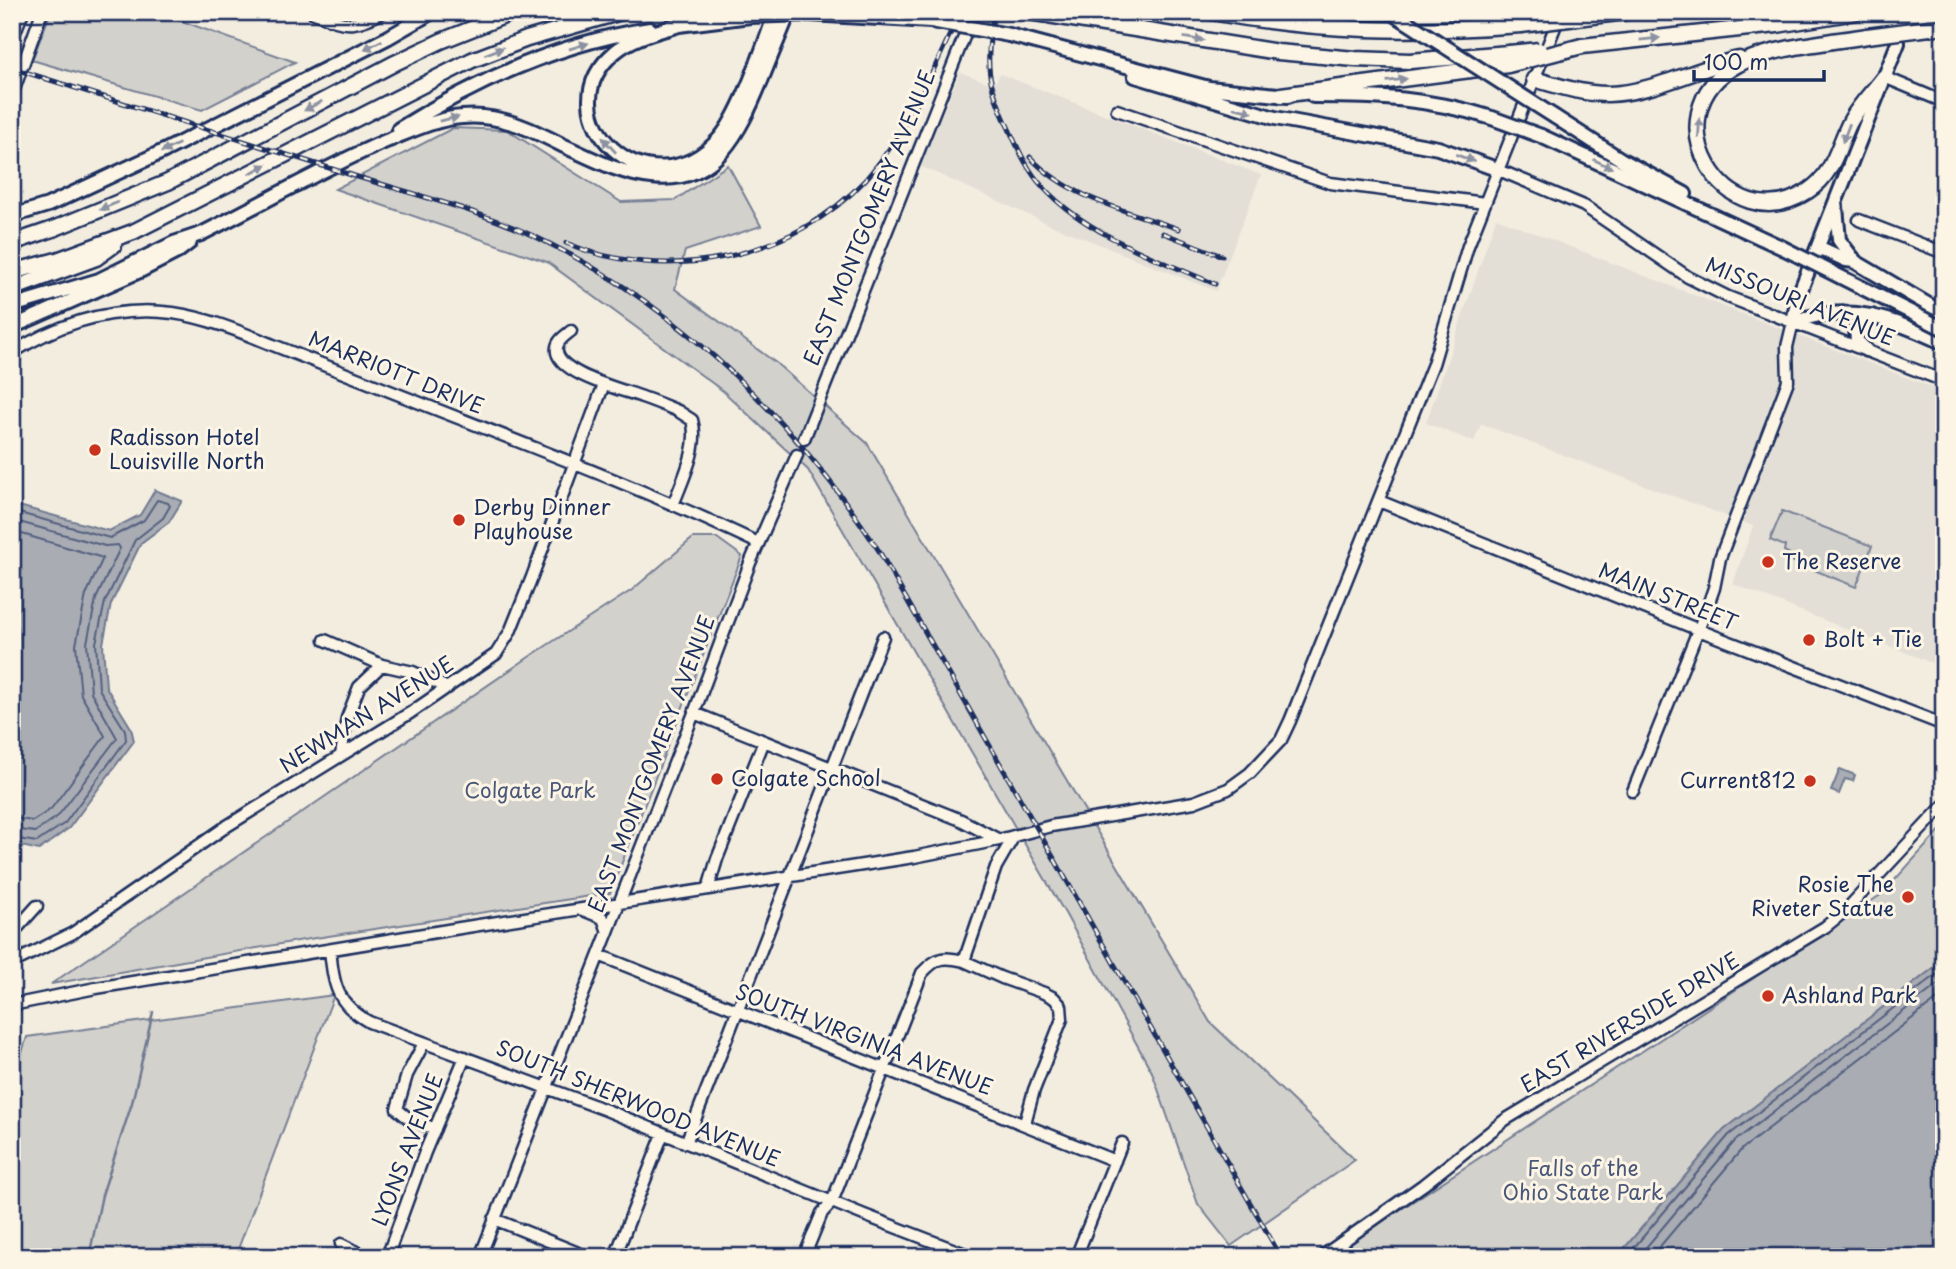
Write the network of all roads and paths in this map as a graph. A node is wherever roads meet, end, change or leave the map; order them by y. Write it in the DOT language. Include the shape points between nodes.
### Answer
graph roads {
  1 [pos="23,12"];
  2 [pos="42,12"];
  3 [pos="312,12"];
  4 [pos="383,12"];
  5 [pos="432,12"];
  6 [pos="514,12"];
  7 [pos="621,12"];
  8 [pos="776,12"];
  9 [pos="789,12"];
  10 [pos="974,12"];
  11 [pos="1030,12"];
  12 [pos="1212,12"];
  13 [pos="1391,12"];
  14 [pos="1561,12"];
  15 [pos="1626,12"];
  16 [pos="1856,12"];
  17 [pos="810,14"];
  18 [pos="679,25"];
  19 [pos="1937,28"];
  20 [pos="12,39"];
  21 [pos="1898,43"];
  22 [pos="1062,48"];
  23 [pos="1779,51"];
  24 [pos="1509,59"];
  25 [pos="1884,77"];
  26 [pos="1534,79"];
  27 [pos="12,95"];
  28 [pos="1281,96"];
  29 [pos="1944,102"];
  30 [pos="1117,110"];
  31 [pos="363,152"];
  32 [pos="1499,170"];
  33 [pos="1485,203"];
  34 [pos="1835,203"];
  35 [pos="12,216"];
  36 [pos="1859,220"];
  37 [pos="133,232"];
  38 [pos="201,234"];
  39 [pos="12,243"];
  40 [pos="1818,247"];
  41 [pos="1783,248"];
  42 [pos="1944,253"];
  43 [pos="1854,261"];
  44 [pos="12,272"];
  45 [pos="12,289"];
  46 [pos="12,306"];
  47 [pos="1944,314"];
  48 [pos="1872,316"];
  49 [pos="1793,322"];
  50 [pos="12,327"];
  51 [pos="1944,329"];
  52 [pos="571,331"];
  53 [pos="1944,343"];
  54 [pos="1866,350"];
  55 [pos="12,353"];
  56 [pos="1944,380"];
  57 [pos="604,384"];
  58 [pos="804,439"];
  59 [pos="797,455"];
  60 [pos="574,465"];
  61 [pos="1379,501"];
  62 [pos="673,505"];
  63 [pos="758,543"];
  64 [pos="1697,630"];
  65 [pos="883,636"];
  66 [pos="325,640"];
  67 [pos="382,666"];
  68 [pos="448,688"];
  69 [pos="694,713"];
  70 [pos="1944,725"];
  71 [pos="764,741"];
  72 [pos="341,755"];
  73 [pos="833,769"];
  74 [pos="1633,791"];
  75 [pos="1944,805"];
  76 [pos="1014,836"];
  77 [pos="999,840"];
  78 [pos="791,877"];
  79 [pos="708,890"];
  80 [pos="620,902"];
  81 [pos="37,906"];
  82 [pos="579,909"];
  83 [pos="608,932"];
  84 [pos="12,934"];
  85 [pos="330,950"];
  86 [pos="599,955"];
  87 [pos="13,961"];
  88 [pos="964,961"];
  89 [pos="12,1005"];
  90 [pos="736,1011"];
  91 [pos="424,1043"];
  92 [pos="466,1057"];
  93 [pos="884,1070"];
  94 [pos="547,1088"];
  95 [pos="1025,1124"];
  96 [pos="435,1129"];
  97 [pos="663,1134"];
  98 [pos="686,1143"];
  99 [pos="1122,1143"];
  100 [pos="1115,1161"];
  101 [pos="832,1202"];
  102 [pos="494,1219"];
  103 [pos="341,1244"];
  104 [pos="367,1257"];
  105 [pos="387,1257"];
  106 [pos="480,1257"];
  107 [pos="588,1257"];
  108 [pos="615,1257"];
  109 [pos="804,1257"];
  110 [pos="973,1257"];
  111 [pos="1076,1257"];
  112 [pos="1321,1257"];
  1 -- 20 [label="street"];
  2 -- 27 [label="street"];
  3 -- 4 [label="street" via="344,25"];
  5 -- 35 [label="main road, one-way" via="164,151 48,205"];
  6 -- 39 [label="highway, one-way" via="395,63 168,181"];
  37 -- 7 [label="highway, one-way" via="472,60 527,38"];
  8 -- 18 [label="main road, one-way" via="733,118 720,138 684,162 659,167 633,163 611,149 598,131 593,86 601,68 619,49"];
  31 -- 9 [label="main road, one-way" via="419,127 482,115 528,128 637,175 669,177 696,171 734,138"];
  10 -- 58 [label="street, EAST MONTGOMERY AVENUE"];
  11 -- 24 [label="highway, one-way" via="1278,52 1410,61"];
  12 -- 15 [label="highway, bridge" via="1316,27 1442,31"];
  13 -- 41 [label="main road, bridge" via="1622,160"];
  14 -- 26 [label="street"];
  24 -- 16 [label="highway, one-way, bridge"];
  17 -- 18 [label="main road, bridge"];
  17 -- 22 [label="main road, bridge" via="931,21"];
  31 -- 18 [label="main road, one-way" via="467,91 551,55 625,33"];
  19 -- 23 [label="highway, bridge"];
  21 -- 25 [label="main road"];
  22 -- 28 [label="main road" via="1209,88"];
  22 -- 32 [label="main road, one-way" via="1096,64 1226,105 1438,148"];
  25 -- 23 [label="highway, one-way" via="1850,121 1833,164 1818,184 1785,201 1752,200 1713,175 1698,146 1699,116 1710,88 1723,74 1754,57"];
  23 -- 26 [label="highway" via="1608,94"];
  28 -- 24 [label="highway, one-way"];
  25 -- 29 [label="street"];
  25 -- 34 [label="main road"];
  26 -- 32 [label="street"];
  28 -- 41 [label="main road, one-way, bridge" via="1390,97 1463,108 1541,136"];
  30 -- 33 [label="street" via="1330,183"];
  31 -- 38 [label="main road"];
  32 -- 33 [label="street"];
  32 -- 49 [label="street, MISSOURI AVENUE" via="1584,206 1688,277"];
  33 -- 61 [label="street" via="1461,265 1433,364"];
  34 -- 40 [label="main road"];
  34 -- 43 [label="main road" via="1839,240"];
  36 -- 42 [label="street"];
  37 -- 44 [label="highway"];
  37 -- 45 [label="highway" via="96,258"];
  38 -- 46 [label="main road" via="99,280"];
  38 -- 50 [label="main road" via="142,270"];
  40 -- 43 [label="main road"];
  40 -- 49 [label="main road"];
  41 -- 51 [label="main road, bridge"];
  43 -- 47 [label="main road"];
  48 -- 49 [label="main road" via="1817,314"];
  48 -- 53 [label="main road"];
  48 -- 54 [label="main road" via="1856,329 1857,341"];
  49 -- 54 [label="street, MISSOURI AVENUE"];
  49 -- 64 [label="street" via="1787,346 1788,381 1732,524"];
  52 -- 57 [label="street" via="558,343 557,353 566,366"];
  54 -- 56 [label="street, MISSOURI AVENUE"];
  55 -- 60 [label="street, MARRIOTT DRIVE" via="58,328 97,316 149,312 195,317"];
  57 -- 60 [label="street, NEWMAN AVENUE"];
  57 -- 62 [label="street" via="692,420 696,433"];
  59 -- 63 [label="street, EAST MONTGOMERY AVENUE"];
  60 -- 62 [label="street, MARRIOTT DRIVE"];
  60 -- 68 [label="street, NEWMAN AVENUE" via="504,643"];
  61 -- 64 [label="street, MAIN STREET"];
  61 -- 76 [label="street" via="1281,740 1250,773 1228,789 1194,802"];
  62 -- 63 [label="street, MARRIOTT DRIVE"];
  63 -- 69 [label="street, EAST MONTGOMERY AVENUE"];
  64 -- 70 [label="street, MAIN STREET"];
  64 -- 74 [label="street"];
  65 -- 73 [label="street"];
  66 -- 67 [label="street"];
  67 -- 68 [label="street" via="413,672"];
  67 -- 72 [label="street" via="359,687 347,718"];
  68 -- 72 [label="street, NEWMAN AVENUE"];
  69 -- 71 [label="street"];
  69 -- 80 [label="street, EAST MONTGOMERY AVENUE"];
  71 -- 73 [label="street"];
  71 -- 79 [label="street"];
  72 -- 87 [label="street, NEWMAN AVENUE" via="228,826 74,933"];
  73 -- 77 [label="street"];
  73 -- 78 [label="street"];
  75 -- 112 [label="street, EAST RIVERSIDE DRIVE" via="1846,911 1825,927 1505,1120"];
  76 -- 77 [label="street"];
  76 -- 88 [label="street" via="996,867"];
  77 -- 78 [label="street"];
  78 -- 79 [label="street"];
  78 -- 90 [label="street"];
  79 -- 80 [label="street"];
  80 -- 82 [label="street"];
  80 -- 83 [label="street, EAST MONTGOMERY AVENUE"];
  81 -- 84 [label="street"];
  82 -- 83 [label="street" via="603,918"];
  82 -- 85 [label="street"];
  83 -- 86 [label="street, EAST MONTGOMERY AVENUE"];
  85 -- 89 [label="street"];
  85 -- 91 [label="street, SOUTH SHERWOOD AVENUE" via="336,990 344,1004 369,1022"];
  86 -- 90 [label="street, SOUTH VIRGINIA AVENUE"];
  86 -- 94 [label="street, EAST MONTGOMERY AVENUE"];
  88 -- 93 [label="street" via="946,957 922,973"];
  88 -- 95 [label="street" via="1054,998 1061,1006 1062,1018"];
  90 -- 93 [label="street, SOUTH VIRGINIA AVENUE"];
  90 -- 98 [label="street"];
  91 -- 92 [label="street, SOUTH SHERWOOD AVENUE"];
  91 -- 96 [label="street" via="407,1075 397,1109"];
  92 -- 94 [label="street, SOUTH SHERWOOD AVENUE"];
  92 -- 96 [label="street, LYONS AVENUE"];
  93 -- 95 [label="street, SOUTH VIRGINIA AVENUE"];
  93 -- 101 [label="street"];
  94 -- 97 [label="street, SOUTH SHERWOOD AVENUE"];
  94 -- 102 [label="street, EAST MONTGOMERY AVENUE"];
  95 -- 100 [label="street, SOUTH VIRGINIA AVENUE"];
  96 -- 105 [label="street, LYONS AVENUE"];
  97 -- 98 [label="street, SOUTH SHERWOOD AVENUE"];
  97 -- 108 [label="street"];
  98 -- 101 [label="street, SOUTH SHERWOOD AVENUE"];
  99 -- 100 [label="street"];
  100 -- 111 [label="street"];
  101 -- 109 [label="street" via="822,1213"];
  101 -- 110 [label="street, SOUTH SHERWOOD AVENUE"];
  102 -- 106 [label="street, EAST MONTGOMERY AVENUE"];
  102 -- 107 [label="street"];
  103 -- 104 [label="street"];
}
